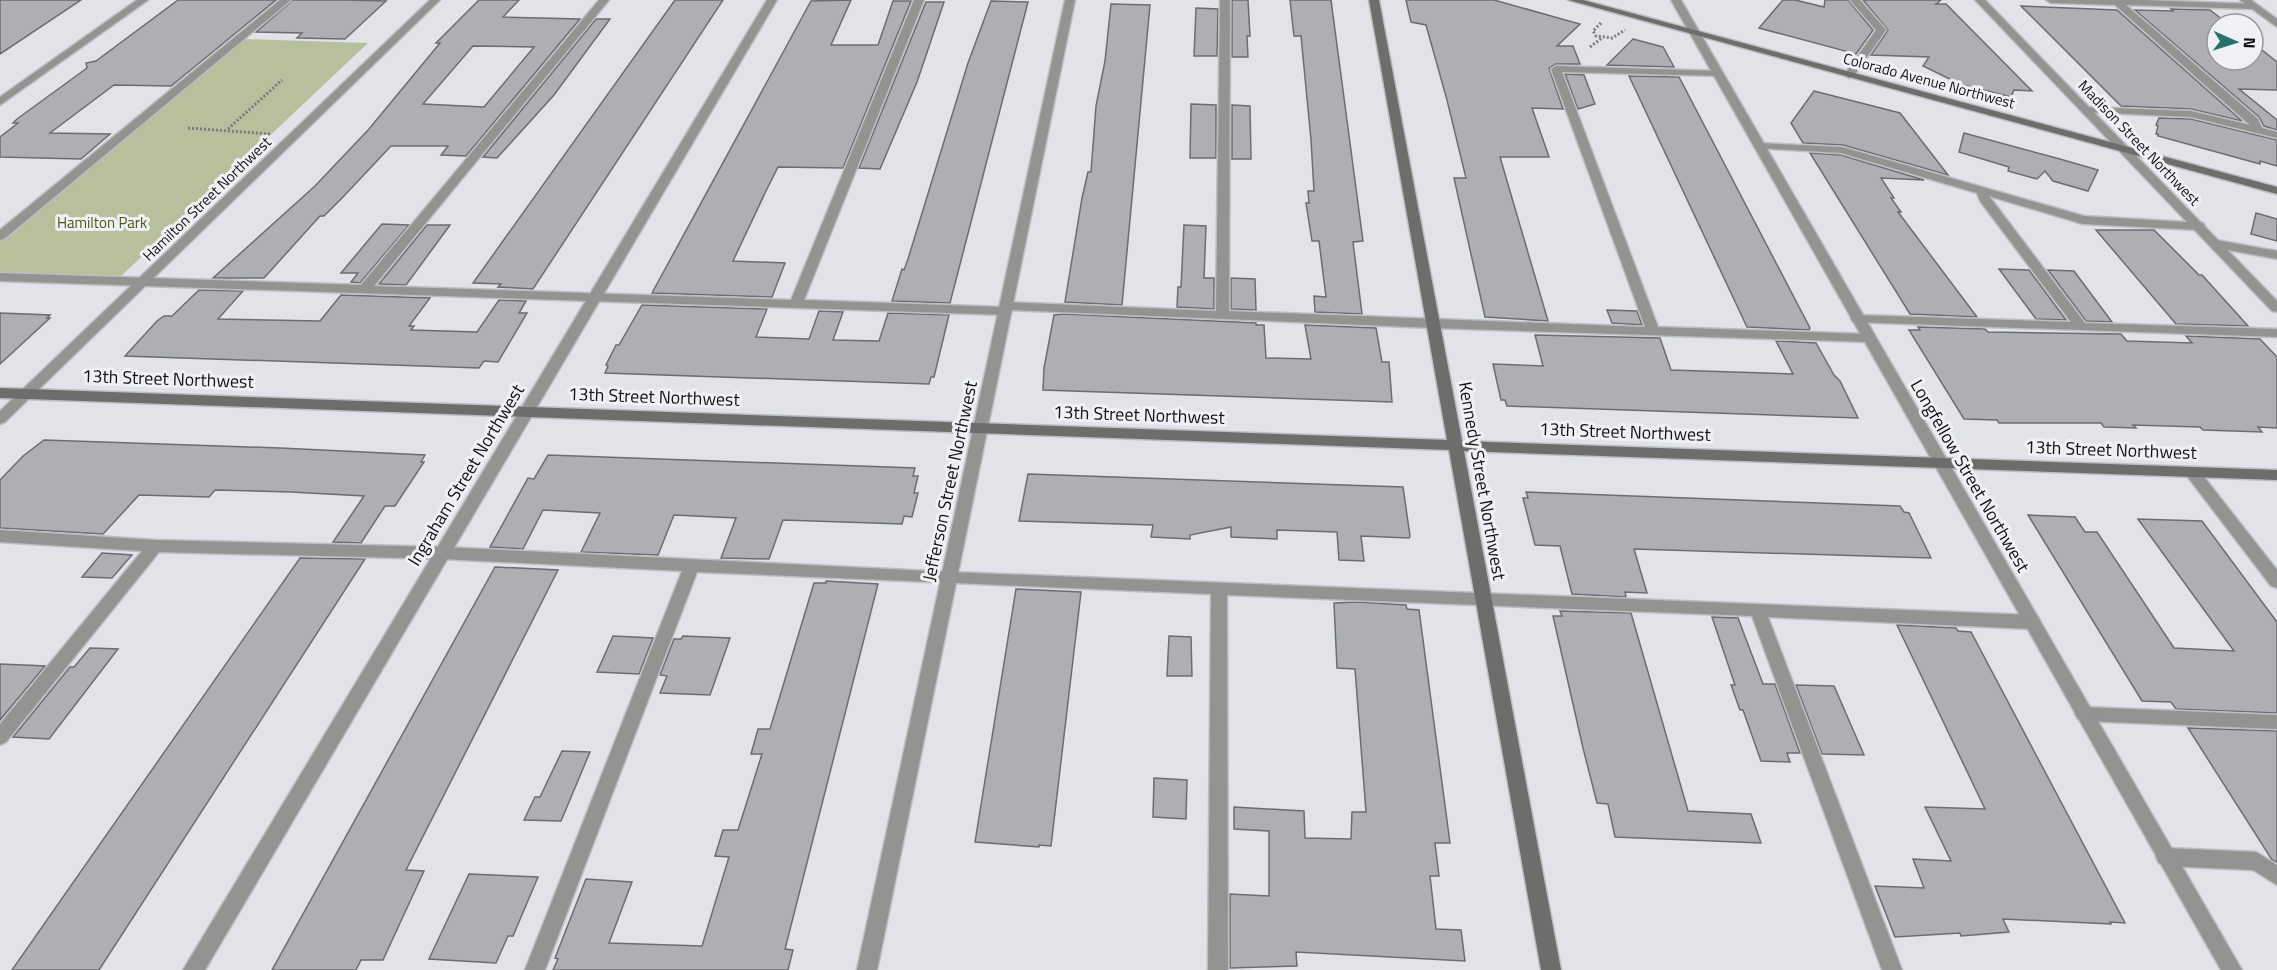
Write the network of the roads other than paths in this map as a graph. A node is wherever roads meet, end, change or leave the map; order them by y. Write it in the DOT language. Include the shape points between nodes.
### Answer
graph roads {
  1 [pos="143,0"];
  2 [pos="286,0"];
  3 [pos="435,0"];
  4 [pos="604,0"];
  5 [pos="772,0"];
  6 [pos="919,0"];
  7 [pos="1070,0"];
  8 [pos="1225,0"];
  9 [pos="1374,0"];
  10 [pos="1573,0"];
  11 [pos="1676,0"];
  12 [pos="1855,0"];
  13 [pos="1980,0"];
  14 [pos="2051,0"];
  15 [pos="2117,2"];
  16 [pos="2249,3"];
  17 [pos="2272,16"];
  18 [pos="2277,24"];
  19 [pos="1695,33"];
  20 [pos="1719,74"];
  21 [pos="1849,75"];
  22 [pos="0,102"];
  23 [pos="2086,110"];
  24 [pos="2258,130"];
  25 [pos="2277,135"];
  26 [pos="1760,146"];
  27 [pos="2125,150"];
  28 [pos="1983,191"];
  29 [pos="2277,191"];
  30 [pos="2199,226"];
  31 [pos="0,236"];
  32 [pos="2216,244"];
  33 [pos="2277,255"];
  34 [pos="0,277"];
  35 [pos="142,282"];
  36 [pos="365,289"];
  37 [pos="594,297"];
  38 [pos="796,304"];
  39 [pos="1006,308"];
  40 [pos="2277,308"];
  41 [pos="1222,315"];
  42 [pos="1858,319"];
  43 [pos="1433,324"];
  44 [pos="2081,326"];
  45 [pos="1653,331"];
  46 [pos="2277,333"];
  47 [pos="1869,338"];
  48 [pos="0,393"];
  49 [pos="27,393"];
  50 [pos="526,412"];
  51 [pos="0,419"];
  52 [pos="981,429"];
  53 [pos="1456,446"];
  54 [pos="1940,463"];
  55 [pos="2192,472"];
  56 [pos="2277,475"];
  57 [pos="0,536"];
  58 [pos="155,546"];
  59 [pos="442,553"];
  60 [pos="692,565"];
  61 [pos="950,578"];
  62 [pos="2277,582"];
  63 [pos="1219,588"];
  64 [pos="1483,598"];
  65 [pos="1758,611"];
  66 [pos="2032,622"];
  67 [pos="2085,714"];
  68 [pos="2277,722"];
  69 [pos="0,736"];
  70 [pos="2166,856"];
  71 [pos="2277,876"];
  72 [pos="193,970"];
  73 [pos="536,970"];
  74 [pos="867,970"];
  75 [pos="1218,970"];
  76 [pos="1551,970"];
  77 [pos="1892,970"];
  78 [pos="2232,970"];
  1 -- 22 [label="street"];
  2 -- 31 [label="street"];
  3 -- 35 [label="street, Hamilton Street Northwest"];
  4 -- 36 [label="street"];
  5 -- 37 [label="street, Ingraham Street Northwest"];
  6 -- 38 [label="street"];
  7 -- 39 [label="street, Jefferson Street Northwest"];
  8 -- 41 [label="street"];
  9 -- 43 [label="street, Kennedy Street Northwest"];
  10 -- 19 [label="street, Colorado Avenue Northwest"];
  11 -- 19 [label="street, Longfellow Street Northwest"];
  12 -- 21 [label="street" via="1881,30"];
  13 -- 23 [label="street, Madison Street Northwest"];
  14 -- 15 [label="street"];
  15 -- 16 [label="street"];
  15 -- 24 [label="street" via="2254,122"];
  16 -- 17 [label="street"];
  17 -- 18 [label="street"];
  19 -- 20 [label="street, Longfellow Street Northwest"];
  19 -- 21 [label="street, Colorado Avenue Northwest"];
  20 -- 26 [label="street, Longfellow Street Northwest"];
  20 -- 45 [label="street" via="1556,69"];
  21 -- 27 [label="street, Colorado Avenue Northwest"];
  23 -- 24 [label="street" via="2191,114"];
  23 -- 27 [label="street, Madison Street Northwest"];
  24 -- 25 [label="street"];
  26 -- 28 [label="street" via="1842,150"];
  26 -- 42 [label="street, Longfellow Street Northwest"];
  27 -- 29 [label="street, Colorado Avenue Northwest"];
  27 -- 30 [label="street, Madison Street Northwest"];
  28 -- 30 [label="street" via="2083,220"];
  28 -- 44 [label="street" via="1983,199"];
  30 -- 32 [label="street, Madison Street Northwest"];
  32 -- 33 [label="street"];
  32 -- 40 [label="street, Madison Street Northwest"];
  34 -- 35 [label="street"];
  35 -- 36 [label="street"];
  35 -- 49 [label="street, Hamilton Street Northwest"];
  36 -- 37 [label="street"];
  37 -- 38 [label="street"];
  37 -- 50 [label="street, Ingraham Street Northwest"];
  38 -- 39 [label="street"];
  39 -- 41 [label="street"];
  39 -- 52 [label="street, Jefferson Street Northwest"];
  41 -- 43 [label="street"];
  42 -- 44 [label="street"];
  42 -- 47 [label="street, Longfellow Street Northwest"];
  43 -- 45 [label="street"];
  43 -- 53 [label="street, Kennedy Street Northwest"];
  44 -- 46 [label="street"];
  45 -- 47 [label="street"];
  47 -- 54 [label="street, Longfellow Street Northwest"];
  48 -- 49 [label="street, 13th Street Northwest"];
  49 -- 50 [label="street, 13th Street Northwest"];
  49 -- 51 [label="street, Hamilton Street Northwest"];
  50 -- 52 [label="street, 13th Street Northwest"];
  50 -- 59 [label="street, Ingraham Street Northwest"];
  52 -- 53 [label="street, 13th Street Northwest"];
  52 -- 61 [label="street, Jefferson Street Northwest"];
  53 -- 54 [label="street, 13th Street Northwest"];
  53 -- 64 [label="street, Kennedy Street Northwest"];
  54 -- 55 [label="street, 13th Street Northwest"];
  54 -- 66 [label="street, Longfellow Street Northwest"];
  55 -- 56 [label="street, 13th Street Northwest"];
  55 -- 62 [label="street"];
  57 -- 58 [label="street"];
  58 -- 59 [label="street"];
  58 -- 69 [label="street"];
  59 -- 60 [label="street"];
  59 -- 72 [label="street, Ingraham Street Northwest"];
  60 -- 61 [label="street"];
  60 -- 73 [label="street"];
  61 -- 63 [label="street"];
  61 -- 74 [label="street, Jefferson Street Northwest"];
  63 -- 64 [label="street"];
  63 -- 75 [label="street"];
  64 -- 65 [label="street"];
  64 -- 76 [label="street, Kennedy Street Northwest"];
  65 -- 66 [label="street"];
  65 -- 77 [label="street"];
  66 -- 67 [label="street, Longfellow Street Northwest"];
  67 -- 68 [label="street"];
  67 -- 70 [label="street, Longfellow Street Northwest"];
  70 -- 71 [label="street" via="2256,861"];
  70 -- 78 [label="street, Longfellow Street Northwest"];
}
